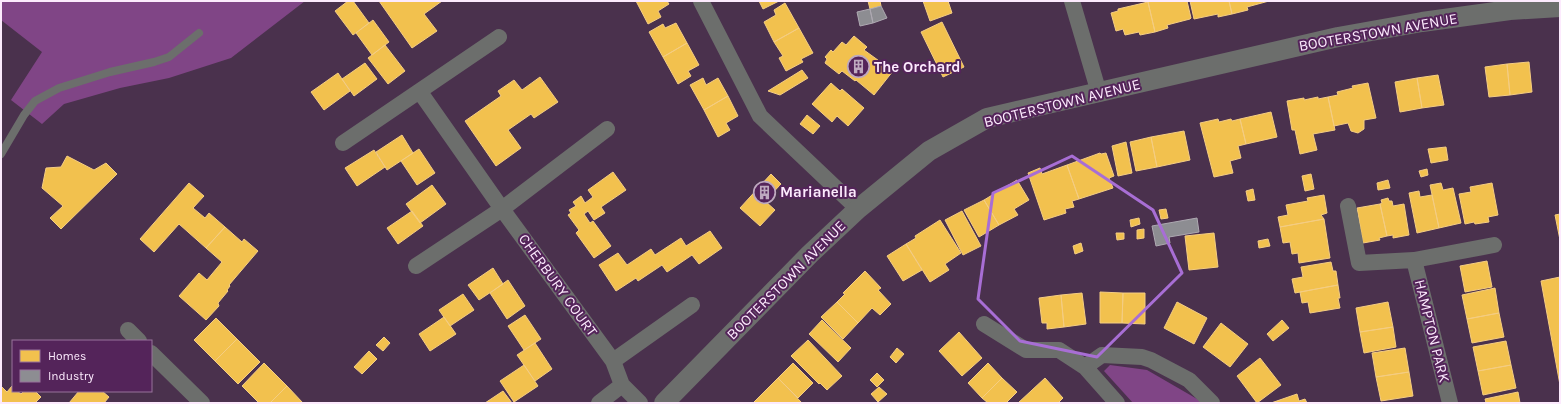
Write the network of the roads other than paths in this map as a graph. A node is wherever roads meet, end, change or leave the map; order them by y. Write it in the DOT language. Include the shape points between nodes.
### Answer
graph roads {
  1 [pos="701,1"];
  2 [pos="1072,1"];
  3 [pos="1511,5"];
  4 [pos="1560,6"];
  5 [pos="199,33"];
  6 [pos="498,37"];
  7 [pos="420,92"];
  8 [pos="1099,93"];
  9 [pos="607,129"];
  10 [pos="343,144"];
  11 [pos="1,154"];
  12 [pos="1348,206"];
  13 [pos="502,209"];
  14 [pos="858,209"];
  15 [pos="1494,245"];
  16 [pos="1414,260"];
  17 [pos="416,266"];
  18 [pos="692,306"];
  19 [pos="984,324"];
  20 [pos="152,354"];
  21 [pos="613,361"];
  22 [pos="1085,367"];
  23 [pos="622,385"];
  24 [pos="202,403"];
  25 [pos="598,403"];
  26 [pos="640,403"];
  27 [pos="664,403"];
  28 [pos="1118,403"];
  29 [pos="1212,403"];
  30 [pos="1450,403"];
  1 -- 14 [label="street" via="760,116"];
  2 -- 8 [label="street"];
  3 -- 4 [label="street, BOOTERSTOWN AVENUE"];
  3 -- 8 [label="street, BOOTERSTOWN AVENUE" via="1338,37"];
  5 -- 11 [label="lane" via="169,57 59,88 35,101"];
  6 -- 7 [label="street"];
  7 -- 10 [label="street"];
  7 -- 13 [label="street, CHERBURY COURT"];
  8 -- 14 [label="street, BOOTERSTOWN AVENUE" via="987,118 929,152"];
  9 -- 13 [label="street"];
  12 -- 16 [label="street, HAMPTON PARK" via="1359,263"];
  13 -- 17 [label="street"];
  13 -- 21 [label="street, CHERBURY COURT"];
  14 -- 27 [label="street, BOOTERSTOWN AVENUE" via="810,254"];
  15 -- 16 [label="street, HAMPTON PARK"];
  16 -- 30 [label="street, HAMPTON PARK"];
  18 -- 21 [label="street"];
  19 -- 22 [label="street" via="1026,350 1059,350"];
  20 -- 24 [label="street"];
  21 -- 23 [label="street, CHERBURY COURT"];
  22 -- 28 [label="street"];
  22 -- 29 [label="street" via="1102,355 1151,360 1189,380"];
  23 -- 25 [label="street"];
  23 -- 26 [label="street, CHERBURY COURT"];
}
